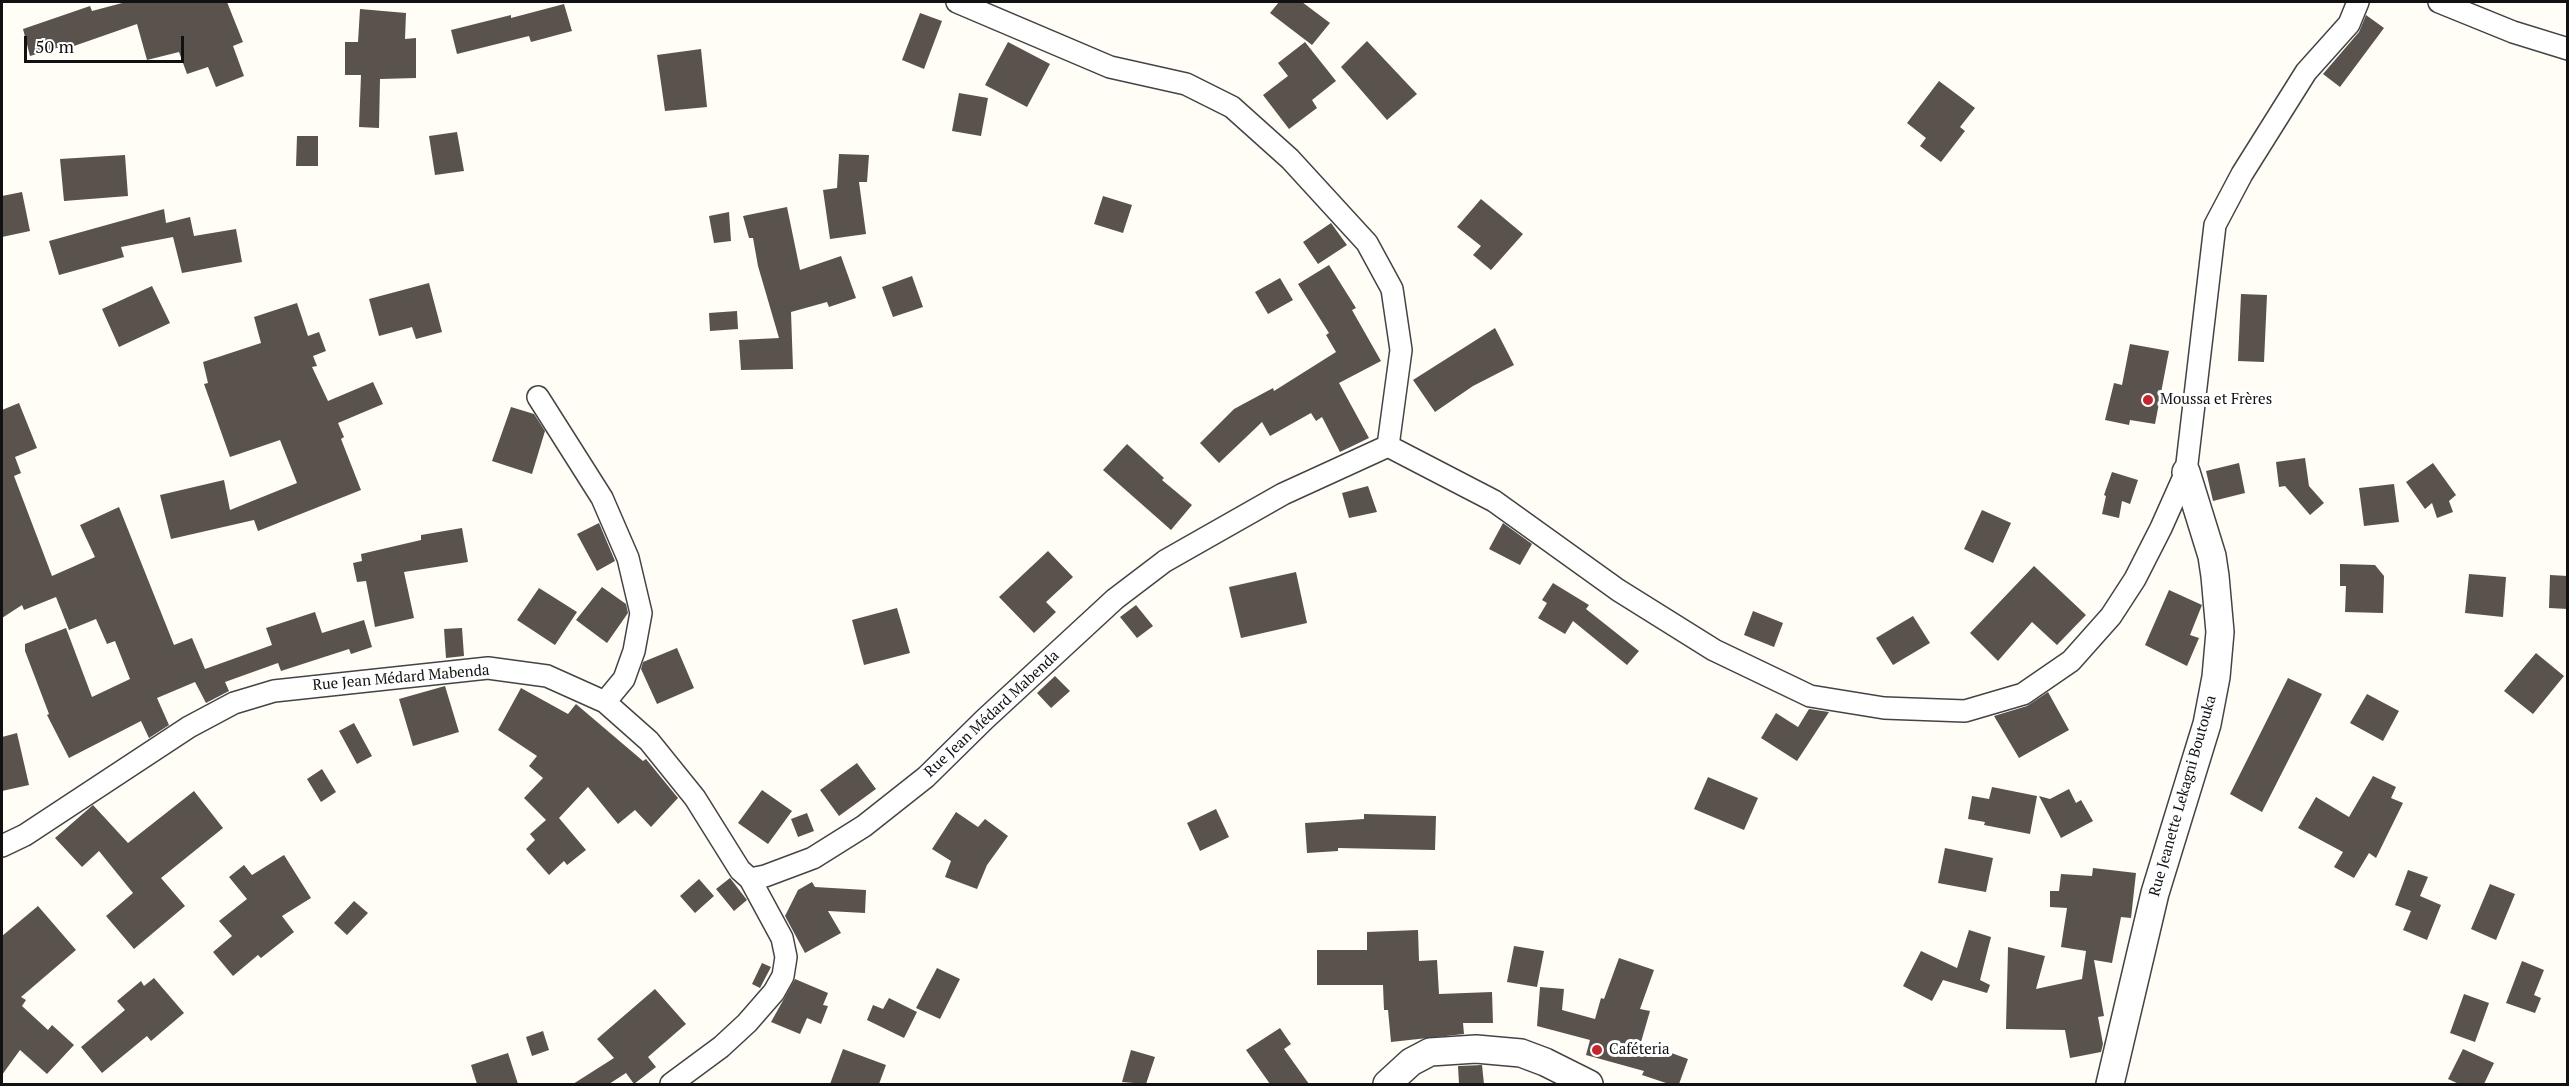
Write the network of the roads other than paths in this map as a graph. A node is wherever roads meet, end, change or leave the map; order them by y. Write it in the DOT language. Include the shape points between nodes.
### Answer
graph roads {
  1 [pos="957,2"];
  2 [pos="2358,2"];
  3 [pos="2439,2"];
  4 [pos="2568,48"];
  5 [pos="538,398"];
  6 [pos="1388,446"];
  7 [pos="2186,472"];
  8 [pos="605,702"];
  9 [pos="2,846"];
  10 [pos="750,879"];
  11 [pos="671,1084"];
  12 [pos="1387,1084"];
  13 [pos="1589,1084"];
  14 [pos="2110,1084"];
  1 -- 6 [label="street" via="1110,67 1186,84 1232,106 1290,159 1367,243 1392,289 1401,350"];
  2 -- 7 [label="street" via="2349,24 2306,72 2215,225"];
  3 -- 4 [label="street" via="2513,32"];
  5 -- 8 [label="street" via="602,498 628,558 641,613 624,679"];
  6 -- 7 [label="street" via="1494,501 1618,590 1713,650 1810,696 1884,708 1965,711 2023,694 2071,661 2111,616 2135,579"];
  6 -- 10 [label="street, Rue Jean Médard Mabenda" via="1283,494 1165,561 1115,599 926,777 864,826 813,858"];
  7 -- 14 [label="street, Rue Jeanette Lekagni Boutouka" via="2215,576 2220,632 2216,677 2207,724 2155,893"];
  8 -- 9 [label="street, Rue Jean Médard Mabenda" via="547,676 488,668 274,691 234,703 189,727 26,835"];
  8 -- 10 [label="street, Rue Jean Médard Mabenda" via="649,741 695,798 740,870"];
  10 -- 11 [label="street" via="782,938 786,957 783,976 747,1023"];
  12 -- 13 [label="street" via="1411,1062 1430,1052 1476,1048 1521,1053"];
}
